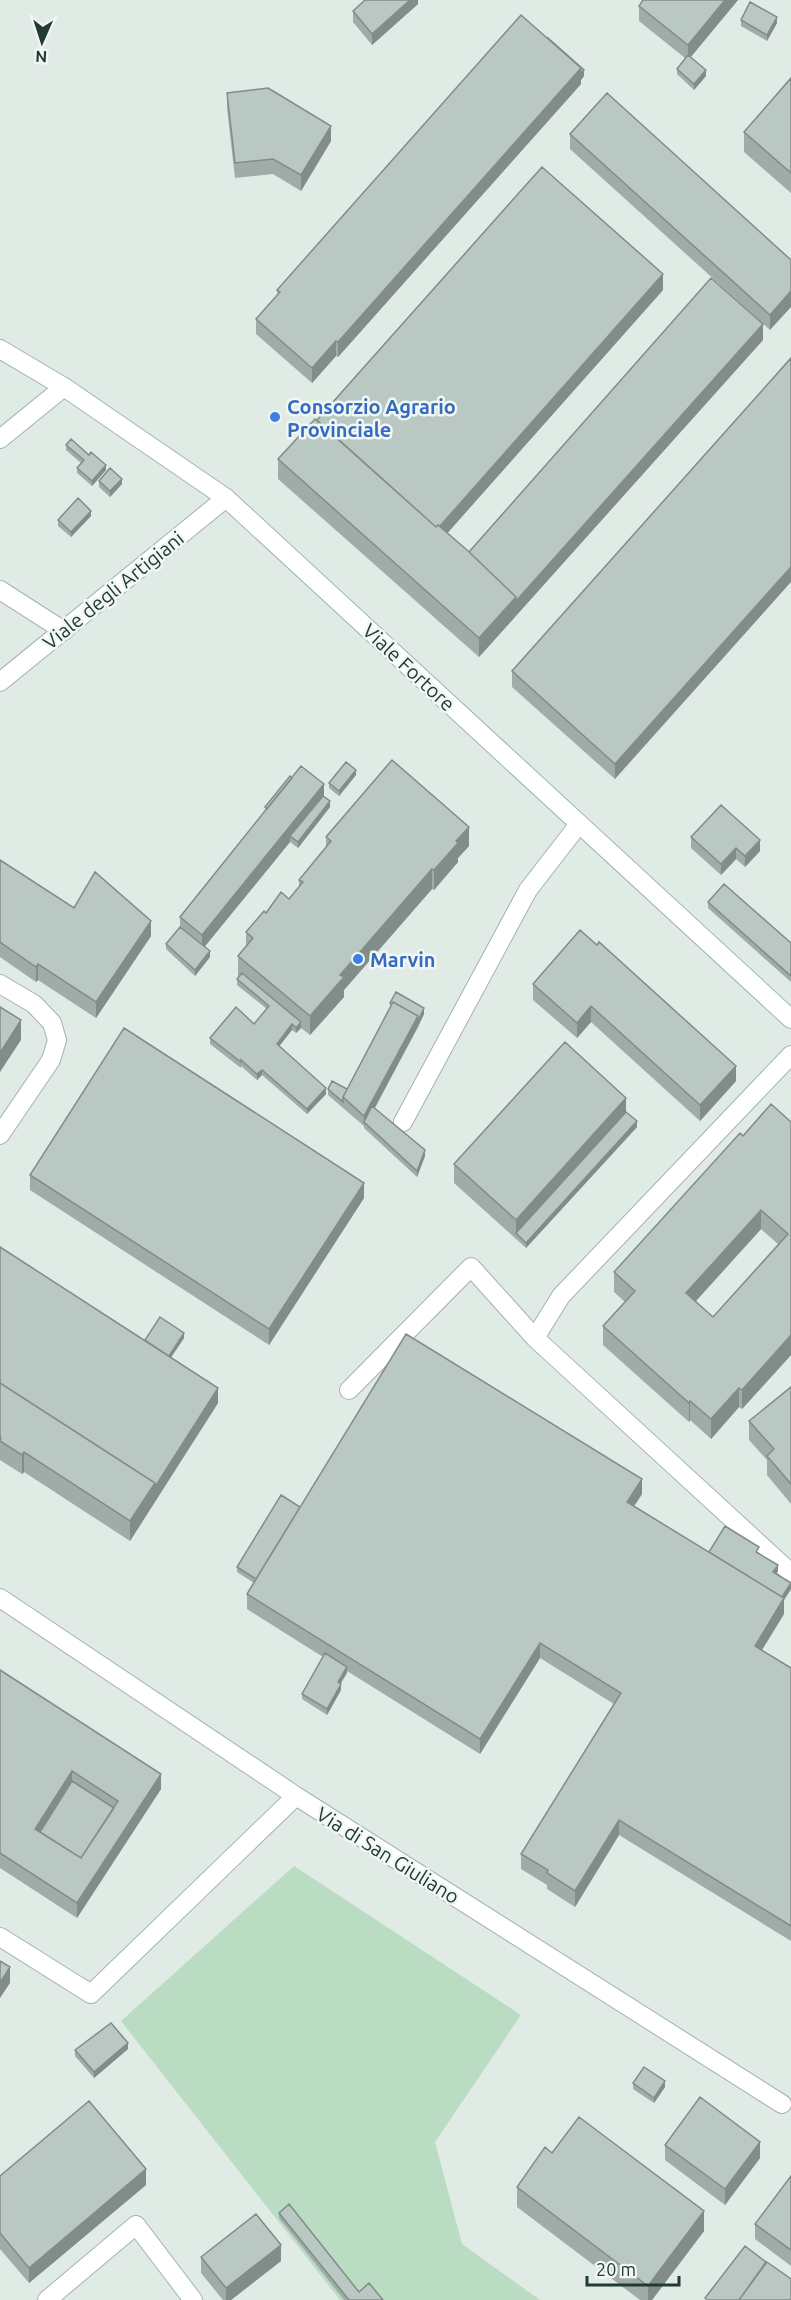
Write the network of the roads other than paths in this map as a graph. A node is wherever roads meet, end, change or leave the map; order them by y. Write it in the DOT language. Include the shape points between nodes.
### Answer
graph roads {
  1 [pos="0,349"];
  2 [pos="64,387"];
  3 [pos="0,440"];
  4 [pos="226,498"];
  5 [pos="0,590"];
  6 [pos="64,631"];
  7 [pos="0,682"];
  8 [pos="579,824"];
  9 [pos="0,984"];
  10 [pos="791,1019"];
  11 [pos="791,1055"];
  12 [pos="404,1122"];
  13 [pos="0,1136"];
  14 [pos="536,1338"];
  15 [pos="349,1390"];
  16 [pos="791,1573"];
  17 [pos="0,1598"];
  18 [pos="296,1796"];
  19 [pos="0,1937"];
  20 [pos="782,2104"];
  21 [pos="47,2300"];
  22 [pos="193,2300"];
  1 -- 2 [label="street, Viale Fortore"];
  2 -- 3 [label="street"];
  2 -- 4 [label="street, Viale Fortore"];
  4 -- 6 [label="street, Viale degli Artigiani"];
  4 -- 8 [label="street, Viale Fortore"];
  5 -- 6 [label="street"];
  6 -- 7 [label="street, Viale degli Artigiani"];
  8 -- 10 [label="street, Viale Fortore"];
  8 -- 12 [label="street" via="528,890"];
  9 -- 13 [label="street" via="34,1004 52,1023 57,1040 51,1060"];
  11 -- 14 [label="street" via="561,1296"];
  14 -- 15 [label="street" via="471,1267"];
  14 -- 16 [label="street"];
  17 -- 18 [label="street, Via di San Giuliano"];
  18 -- 19 [label="street" via="91,1994"];
  18 -- 20 [label="street, Via di San Giuliano"];
  21 -- 22 [label="street" via="136,2225"];
}
